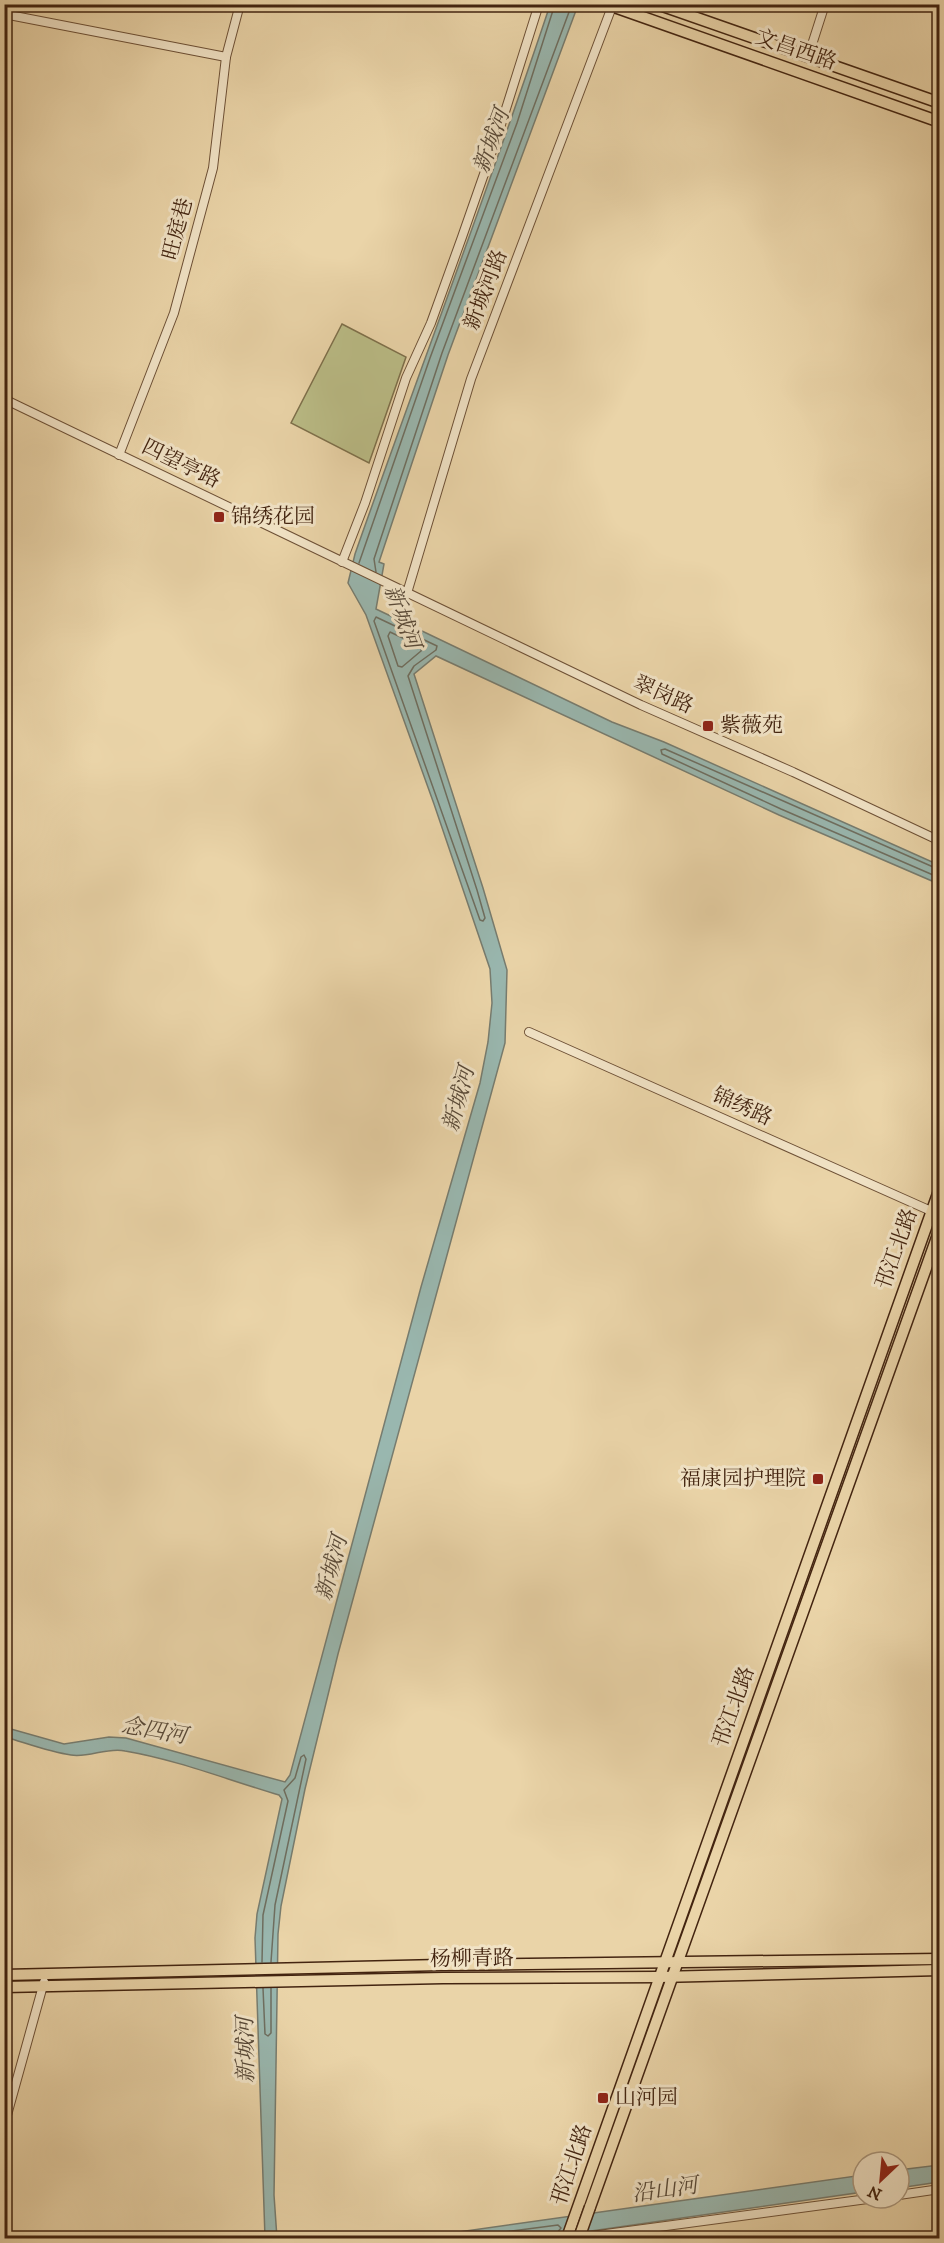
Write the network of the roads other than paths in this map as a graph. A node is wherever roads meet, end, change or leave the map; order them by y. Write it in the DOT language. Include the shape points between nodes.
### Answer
graph roads {
  1 [pos="240,4"];
  2 [pos="539,4"];
  3 [pos="657,4"];
  4 [pos="825,4"];
  5 [pos="610,5"];
  6 [pos="4,14"];
  7 [pos="226,57"];
  8 [pos="808,57"];
  9 [pos="939,103"];
  10 [pos="939,122"];
  11 [pos="4,399"];
  12 [pos="119,454"];
  13 [pos="342,562"];
  14 [pos="407,593"];
  15 [pos="939,841"];
  16 [pos="529,1032"];
  17 [pos="939,1188"];
  18 [pos="935,1213"];
  19 [pos="939,1229"];
  20 [pos="939,1959"];
  21 [pos="664,1964"];
  22 [pos="677,1964"];
  23 [pos="939,1970"];
  24 [pos="47,1974"];
  25 [pos="4,1975"];
  26 [pos="672,1976"];
  27 [pos="659,1977"];
  28 [pos="43,1986"];
  29 [pos="4,1987"];
  30 [pos="4,2126"];
  31 [pos="939,2189"];
  32 [pos="911,2193"];
  33 [pos="851,2201"];
  34 [pos="567,2238"];
  35 [pos="577,2238"];
  1 -- 7 [label="street, 旺庭巷"];
  2 -- 13 [label="street" via="462,237 406,378"];
  3 -- 8 [label="main road, 文昌西路"];
  4 -- 8 [label="street"];
  5 -- 10 [label="main road, 文昌西路"];
  5 -- 14 [label="street, 新城河路" via="471,379"];
  6 -- 7 [label="street"];
  7 -- 12 [label="street, 旺庭巷" via="213,168 177,302"];
  8 -- 9 [label="main road, 文昌西路"];
  11 -- 12 [label="street, 四望亭路"];
  12 -- 13 [label="street, 四望亭路"];
  13 -- 14 [label="street, 四望亭路"];
  14 -- 15 [label="street, 翠岗路"];
  16 -- 18 [label="street, 锦绣路"];
  17 -- 18 [label="main road, 邗江北路"];
  18 -- 21 [label="main road, 邗江北路"];
  19 -- 22 [label="main road, 邗江北路"];
  20 -- 22 [label="main road, 杨柳青路"];
  21 -- 22 [label="main road, 杨柳青路"];
  21 -- 24 [label="main road, 杨柳青路"];
  21 -- 27 [label="main road, 邗江北路"];
  22 -- 26 [label="main road, 邗江北路"];
  23 -- 26 [label="main road, 杨柳青路"];
  24 -- 25 [label="main road, 杨柳青路"];
  24 -- 28 [label="street"];
  26 -- 27 [label="main road, 杨柳青路"];
  26 -- 35 [label="main road, 邗江北路, bridge"];
  27 -- 28 [label="main road, 杨柳青路"];
  27 -- 34 [label="main road, 邗江北路"];
  28 -- 29 [label="main road, 杨柳青路"];
  28 -- 30 [label="street"];
  31 -- 32 [label="street"];
  33 -- 35 [label="street"];
}
